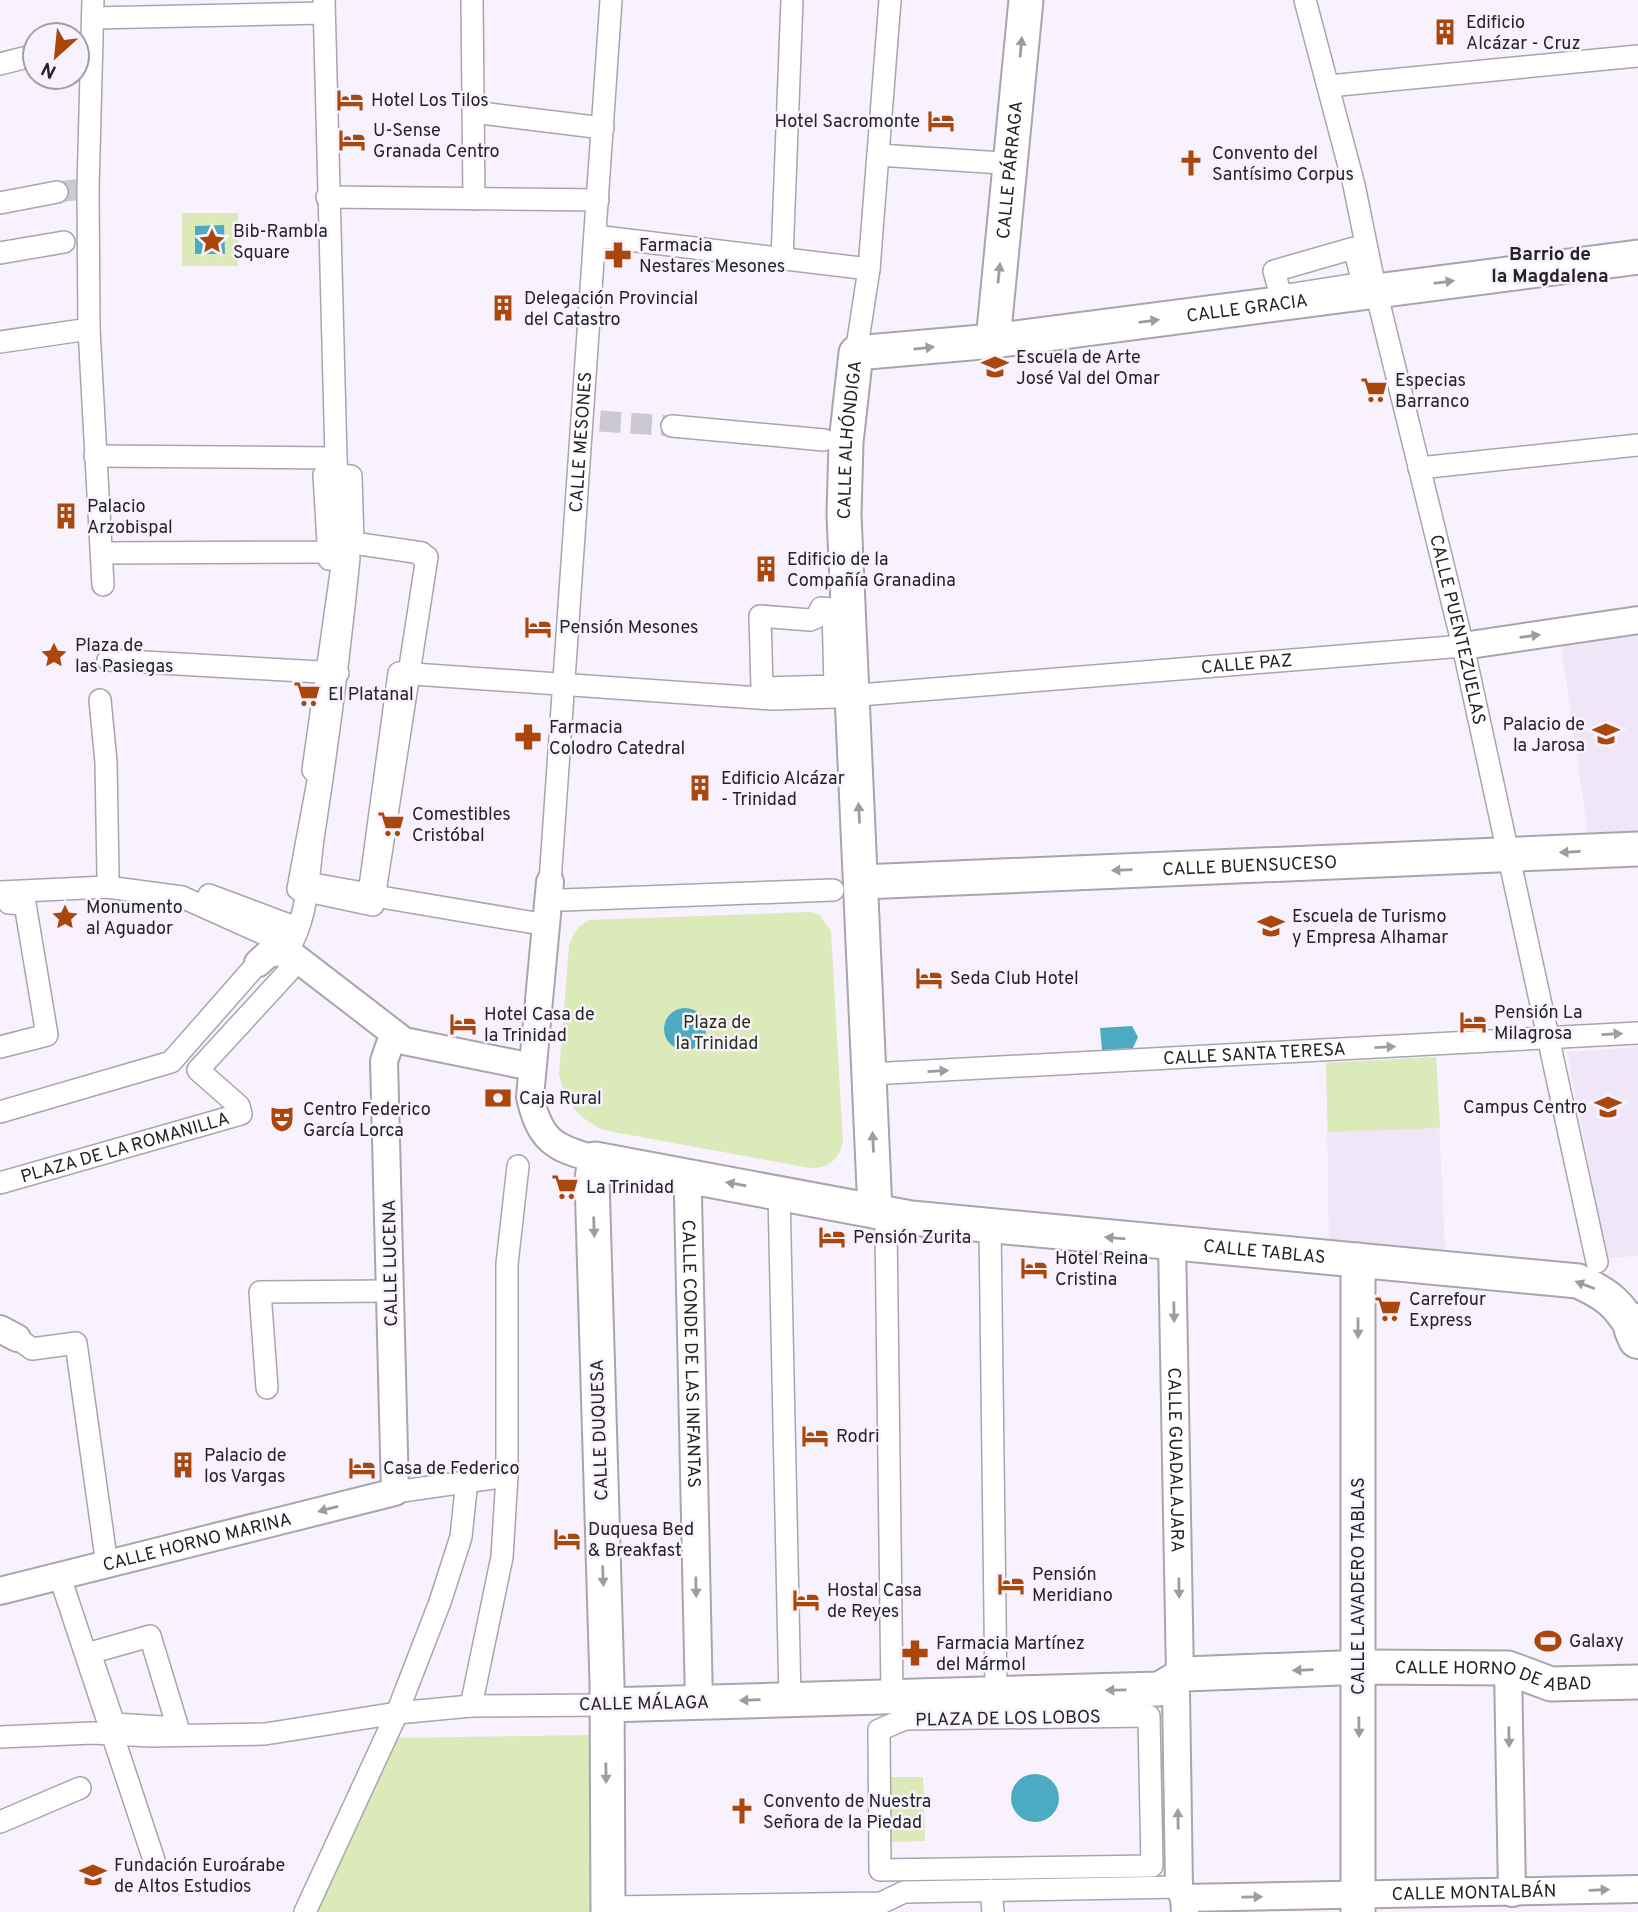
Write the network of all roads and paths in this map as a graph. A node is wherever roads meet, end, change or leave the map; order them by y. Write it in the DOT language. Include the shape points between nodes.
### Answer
graph roads {
  1 [pos="472,0"];
  2 [pos="611,0"];
  3 [pos="792,0"];
  4 [pos="890,0"];
  5 [pos="1026,0"];
  6 [pos="1305,0"];
  7 [pos="324,6"];
  8 [pos="211,7"];
  9 [pos="93,9"];
  10 [pos="1638,56"];
  11 [pos="21,59"];
  12 [pos="0,64"];
  13 [pos="1329,86"];
  14 [pos="84,91"];
  15 [pos="473,112"];
  16 [pos="603,128"];
  17 [pos="878,155"];
  18 [pos="1002,163"];
  19 [pos="57,192"];
  20 [pos="335,197"];
  21 [pos="474,199"];
  22 [pos="598,200"];
  23 [pos="0,203"];
  24 [pos="596,236"];
  25 [pos="78,240"];
  26 [pos="0,253"];
  27 [pos="1638,257"];
  28 [pos="782,259"];
  29 [pos="869,270"];
  30 [pos="1377,291"];
  31 [pos="85,329"];
  32 [pos="993,341"];
  33 [pos="0,342"];
  34 [pos="856,353"];
  35 [pos="672,426"];
  36 [pos="824,440"];
  37 [pos="1638,445"];
  38 [pos="96,466"];
  39 [pos="337,467"];
  40 [pos="1419,468"];
  41 [pos="336,551"];
  42 [pos="102,553"];
  43 [pos="103,585"];
  44 [pos="1638,620"];
  45 [pos="1462,646"];
  46 [pos="108,660"];
  47 [pos="332,673"];
  48 [pos="407,674"];
  49 [pos="564,682"];
  50 [pos="762,688"];
  51 [pos="853,695"];
  52 [pos="100,700"];
  53 [pos="1638,849"];
  54 [pos="1506,855"];
  55 [pos="108,876"];
  56 [pos="848,886"];
  57 [pos="306,887"];
  58 [pos="2,891"];
  59 [pos="556,891"];
  60 [pos="375,895"];
  61 [pos="535,923"];
  62 [pos="287,951"];
  63 [pos="258,963"];
  64 [pos="1638,1033"];
  65 [pos="393,1035"];
  66 [pos="1548,1038"];
  67 [pos="0,1047"];
  68 [pos="532,1067"];
  69 [pos="870,1074"];
  70 [pos="0,1112"];
  71 [pos="595,1158"];
  72 [pos="519,1166"];
  73 [pos="691,1176"];
  74 [pos="0,1183"];
  75 [pos="779,1192"];
  76 [pos="880,1219"];
  77 [pos="990,1226"];
  78 [pos="1172,1243"];
  79 [pos="1358,1260"];
  80 [pos="1597,1262"];
  81 [pos="391,1291"];
  82 [pos="1637,1331"];
  83 [pos="8,1334"];
  84 [pos="267,1388"];
  85 [pos="507,1476"];
  86 [pos="467,1480"];
  87 [pos="395,1492"];
  88 [pos="107,1565"];
  89 [pos="60,1577"];
  90 [pos="0,1591"];
  91 [pos="1358,1668"];
  92 [pos="1508,1668"];
  93 [pos="1175,1679"];
  94 [pos="1638,1682"];
  95 [pos="996,1692"];
  96 [pos="892,1696"];
  97 [pos="790,1699"];
  98 [pos="699,1702"];
  99 [pos="605,1704"];
  100 [pos="471,1706"];
  101 [pos="397,1713"];
  102 [pos="178,1728"];
  103 [pos="111,1734"];
  104 [pos="0,1737"];
  105 [pos="80,1788"];
  106 [pos="0,1822"];
  107 [pos="154,1860"];
  108 [pos="1152,1866"];
  109 [pos="1638,1889"];
  110 [pos="991,1890"];
  111 [pos="1512,1893"];
  112 [pos="1182,1899"];
  113 [pos="1359,1904"];
  114 [pos="608,1909"];
  115 [pos="305,1912"];
  116 [pos="993,1912"];
  1 -- 15 [label="street"];
  2 -- 16 [label="street, CALLE MESONES"];
  3 -- 28 [label="street"];
  4 -- 17 [label="street, CALLE ALHÓNDIGA"];
  32 -- 5 [label="street, CALLE PÁRRAGA, one-way"];
  6 -- 13 [label="street, CALLE PUENTEZUELAS"];
  7 -- 8 [label="street"];
  7 -- 20 [label="street"];
  8 -- 9 [label="street"];
  10 -- 13 [label="street"];
  11 -- 12 [label="street"];
  13 -- 30 [label="street, CALLE PUENTEZUELAS"];
  14 -- 25 [label="street" via="85,189"];
  15 -- 16 [label="street"];
  15 -- 21 [label="street"];
  16 -- 22 [label="street, CALLE MESONES"];
  17 -- 18 [label="street"];
  17 -- 29 [label="street, CALLE ALHÓNDIGA"];
  19 -- 23 [label="street"];
  20 -- 21 [label="street"];
  20 -- 39 [label="street"];
  21 -- 22 [label="street"];
  22 -- 24 [label="street, CALLE MESONES"];
  24 -- 28 [label="street"];
  24 -- 49 [label="street, CALLE MESONES" via="592,420"];
  25 -- 26 [label="street"];
  25 -- 31 [label="street"];
  30 -- 27 [label="street, CALLE GRACIA, one-way"];
  28 -- 29 [label="street"];
  29 -- 34 [label="street, CALLE ALHÓNDIGA"];
  32 -- 30 [label="street, CALLE GRACIA, one-way"];
  30 -- 40 [label="street, CALLE PUENTEZUELAS"];
  31 -- 33 [label="street"];
  31 -- 38 [label="street"];
  34 -- 32 [label="street, CALLE GRACIA, one-way"];
  34 -- 51 [label="street, CALLE ALHÓNDIGA" via="844,516"];
  35 -- 36 [label="street"];
  37 -- 40 [label="street"];
  38 -- 39 [label="street"];
  38 -- 42 [label="street"];
  39 -- 41 [label="street" via="324,475"];
  39 -- 48 [label="street" via="351,476 353,543 427,557"];
  40 -- 45 [label="street, CALLE PUENTEZUELAS"];
  41 -- 42 [label="street"];
  41 -- 47 [label="street" via="329,559 343,559"];
  42 -- 43 [label="street"];
  45 -- 44 [label="street, CALLE PAZ, one-way"];
  45 -- 51 [label="street, CALLE PAZ"];
  45 -- 54 [label="street, CALLE PUENTEZUELAS"];
  46 -- 47 [label="street"];
  47 -- 57 [label="street" via="313,770 319,776 298,889"];
  48 -- 49 [label="street, CALLE PAZ"];
  48 -- 57 [label="street" via="399,673 369,894"];
  48 -- 60 [label="street"];
  49 -- 51 [label="street, CALLE PAZ" via="760,699"];
  49 -- 59 [label="street, CALLE MESONES"];
  50 -- 50 [label="street" via="760,615 810,620 821,608 833,609 835,686"];
  56 -- 51 [label="street, CALLE ALHÓNDIGA, one-way"];
  52 -- 55 [label="street"];
  53 -- 54 [label="street, CALLE BUENSUCESO, one-way"];
  54 -- 56 [label="street, CALLE BUENSUCESO, one-way"];
  54 -- 66 [label="street, CALLE PUENTEZUELAS"];
  55 -- 58 [label="street, PLAZA DE LA ROMANILLA" via="1,880"];
  55 -- 62 [label="street, PLAZA DE LA ROMANILLA" via="183,885 289,925"];
  56 -- 59 [label="street"];
  56 -- 69 [label="street"];
  57 -- 60 [label="street" via="373,905"];
  57 -- 62 [label="street" via="295,939"];
  58 -- 62 [label="street" via="107,887 182,897 271,937"];
  58 -- 67 [label="street" via="9,904 25,904 47,1035"];
  59 -- 68 [label="street"];
  60 -- 61 [label="street"];
  62 -- 63 [label="street" via="268,954"];
  62 -- 65 [label="street"];
  62 -- 74 [label="street, PLAZA DE LA ROMANILLA" via="289,971 198,1070 239,1106 241,1114"];
  63 -- 70 [label="street" via="171,1062"];
  66 -- 64 [label="street, CALLE SANTA TERESA, one-way"];
  65 -- 68 [label="street"];
  65 -- 81 [label="street, CALLE LUCENA" via="384,1061"];
  69 -- 66 [label="street, CALLE SANTA TERESA, one-way"];
  66 -- 80 [label="street, CALLE PUENTEZUELAS"];
  68 -- 71 [label="street" via="530,1097 535,1120 545,1136 569,1152"];
  76 -- 69 [label="street, one-way"];
  71 -- 73 [label="street"];
  71 -- 99 [label="street, CALLE DUQUESA, one-way"];
  72 -- 85 [label="street" via="507,1264"];
  75 -- 73 [label="street, one-way"];
  73 -- 98 [label="street, CALLE CONDE DE LAS INFANTAS, one-way"];
  75 -- 76 [label="street"];
  75 -- 97 [label="street"];
  76 -- 77 [label="street, CALLE TABLAS"];
  76 -- 96 [label="street"];
  78 -- 77 [label="street, CALLE TABLAS, one-way"];
  77 -- 95 [label="street"];
  78 -- 79 [label="street, CALLE TABLAS"];
  78 -- 93 [label="street, CALLE GUADALAJARA, one-way"];
  82 -- 79 [label="street, CALLE TABLAS, one-way" via="1619,1305 1578,1281"];
  79 -- 91 [label="street, CALLE LAVADERO TABLAS, one-way"];
  81 -- 84 [label="street" via="260,1292"];
  81 -- 87 [label="street, CALLE LUCENA"];
  83 -- 88 [label="street" via="32,1349 76,1343"];
  85 -- 86 [label="street"];
  85 -- 100 [label="street" via="502,1557"];
  86 -- 87 [label="street"];
  86 -- 101 [label="street" via="461,1537"];
  87 -- 88 [label="street, CALLE HORNO MARINA, one-way"];
  88 -- 89 [label="street, CALLE HORNO MARINA"];
  89 -- 90 [label="street, CALLE HORNO MARINA"];
  89 -- 103 [label="street"];
  91 -- 92 [label="street, CALLE HORNO DE ABAD"];
  91 -- 93 [label="street, CALLE HORNO DE ABAD, one-way"];
  91 -- 113 [label="street, CALLE LAVADERO TABLAS, one-way"];
  92 -- 94 [label="street, CALLE HORNO DE ABAD" via="1551,1684"];
  92 -- 111 [label="street, one-way"];
  93 -- 95 [label="street, PLAZA DE LOS LOBOS, one-way" via="1159,1689"];
  112 -- 93 [label="street, one-way"];
  95 -- 96 [label="street, PLAZA DE LOS LOBOS"];
  96 -- 97 [label="street, CALLE MÁLAGA"];
  97 -- 98 [label="street, CALLE MÁLAGA, one-way"];
  98 -- 99 [label="street, CALLE MÁLAGA"];
  99 -- 100 [label="street, CALLE MÁLAGA"];
  99 -- 114 [label="street, CALLE DUQUESA, one-way"];
  100 -- 101 [label="street, CALLE MÁLAGA"];
  101 -- 103 [label="street, CALLE MÁLAGA" via="265,1734"];
  101 -- 115 [label="street"];
  102 -- 102 [label="street" via="150,1636 90,1653 114,1724"];
  103 -- 104 [label="street, CALLE MÁLAGA"];
  103 -- 107 [label="street"];
  105 -- 106 [label="street"];
  108 -- 108 [label="street, PLAZA DE LOS LOBOS" via="1149,1716 905,1719 879,1730 880,1870"];
  111 -- 109 [label="street, CALLE MONTALBÁN, one-way"];
  110 -- 112 [label="street"];
  110 -- 114 [label="street" via="904,1892 881,1903"];
  110 -- 116 [label="street"];
  111 -- 113 [label="street, CALLE MONTALBÁN"];
  112 -- 113 [label="street, CALLE MONTALBÁN, one-way"];
}
